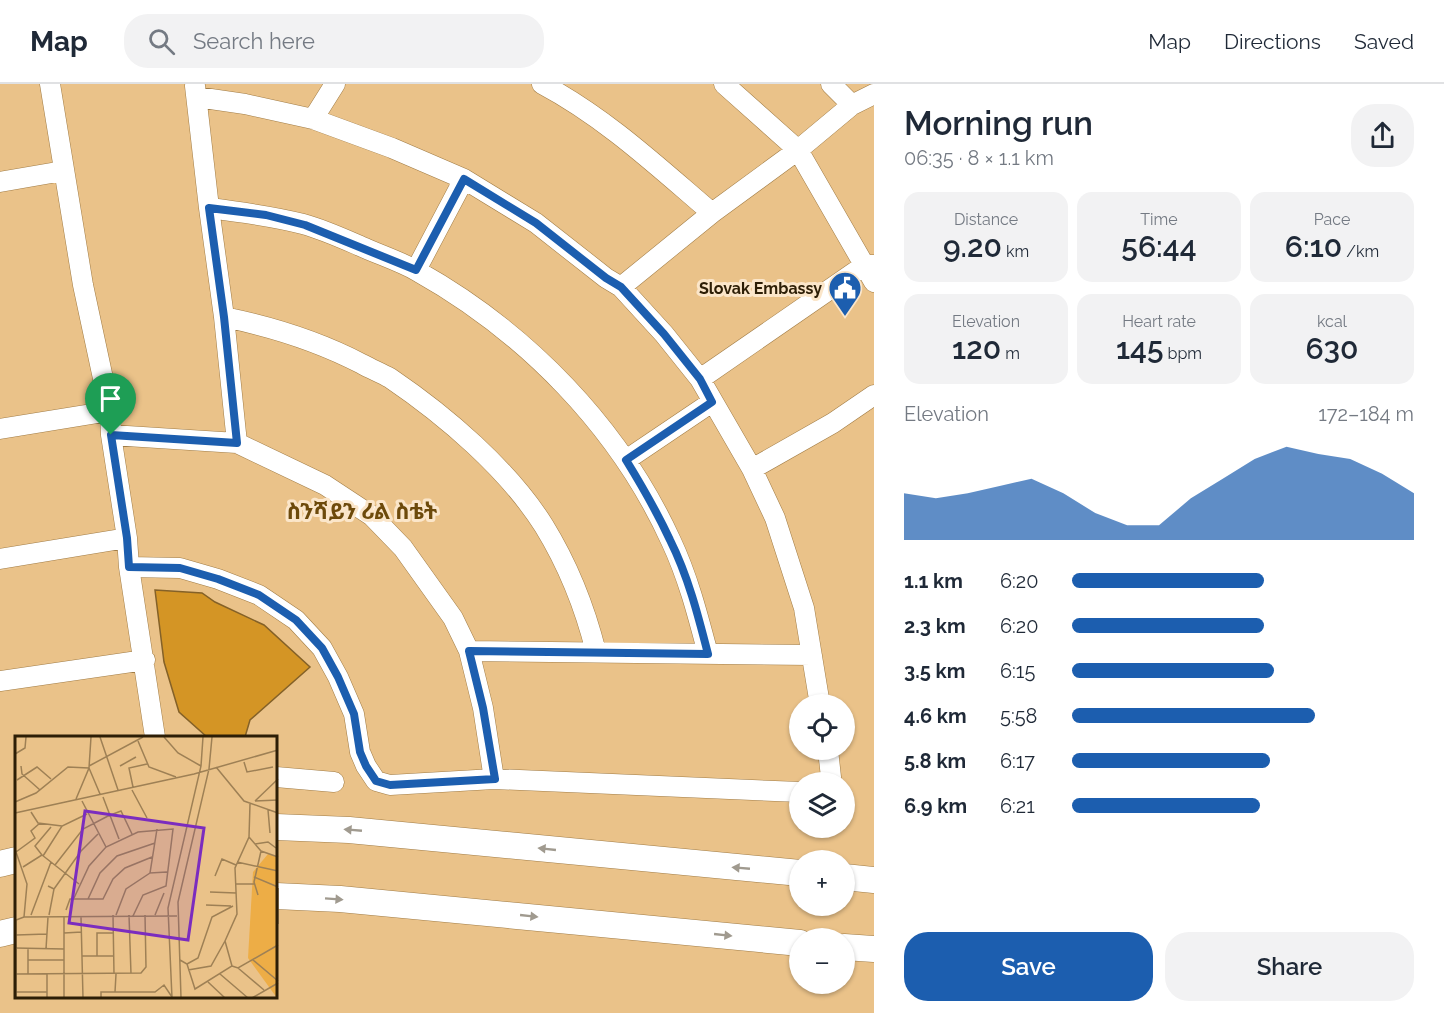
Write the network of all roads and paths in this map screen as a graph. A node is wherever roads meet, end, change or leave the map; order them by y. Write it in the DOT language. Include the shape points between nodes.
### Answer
graph roads {
  1 [pos="50,84"];
  2 [pos="335,84"];
  3 [pos="542,84"];
  4 [pos="724,84"];
  5 [pos="831,84"];
  6 [pos="196,91"];
  7 [pos="874,94"];
  8 [pos="852,105"];
  9 [pos="313,119"];
  10 [pos="798,150"];
  11 [pos="63,171"];
  12 [pos="464,179"];
  13 [pos="0,182"];
  14 [pos="209,208"];
  15 [pos="712,213"];
  16 [pos="416,270"];
  17 [pos="871,271"];
  18 [pos="621,287"];
  19 [pos="224,317"];
  20 [pos="700,379"];
  21 [pos="874,395"];
  22 [pos="712,402"];
  23 [pos="110,411"];
  24 [pos="0,429"];
  25 [pos="111,435"];
  26 [pos="237,443"];
  27 [pos="626,460"];
  28 [pos="752,469"];
  29 [pos="127,538"];
  30 [pos="0,559"];
  31 [pos="129,567"];
  32 [pos="469,651"];
  33 [pos="596,652"];
  34 [pos="708,654"];
  35 [pos="813,655"];
  36 [pos="145,660"];
  37 [pos="0,681"];
  38 [pos="818,694"];
  39 [pos="157,736"];
  40 [pos="278,777"];
  41 [pos="495,779"];
  42 [pos="334,782"];
  43 [pos="789,792"];
  44 [pos="278,827"];
  45 [pos="15,860"];
  46 [pos="0,864"];
  47 [pos="789,872"];
  48 [pos="855,878"];
  49 [pos="874,880"];
  50 [pos="278,896"];
  51 [pos="15,930"];
  52 [pos="0,934"];
  53 [pos="789,942"];
  54 [pos="855,948"];
  55 [pos="874,949"];
  1 -- 11 [label="street"];
  2 -- 9 [label="street"];
  3 -- 15 [label="street" via="620,134"];
  4 -- 10 [label="street"];
  5 -- 8 [label="street"];
  6 -- 9 [label="street"];
  6 -- 14 [label="street"];
  7 -- 8 [label="street"];
  8 -- 10 [label="street"];
  9 -- 12 [label="street"];
  10 -- 15 [label="street"];
  10 -- 17 [label="street"];
  11 -- 13 [label="street"];
  11 -- 23 [label="street"];
  12 -- 16 [label="street"];
  12 -- 18 [label="street" via="536,223"];
  14 -- 16 [label="street" via="266,215 305,225"];
  14 -- 19 [label="street"];
  15 -- 18 [label="street"];
  16 -- 27 [label="street" via="490,318 537,358 588,411"];
  17 -- 20 [label="street"];
  18 -- 20 [label="street"];
  19 -- 26 [label="street"];
  19 -- 33 [label="street" via="306,339 389,378 484,455 524,498 544,527 578,594"];
  20 -- 22 [label="street"];
  21 -- 28 [label="street"];
  22 -- 27 [label="street"];
  22 -- 28 [label="street"];
  23 -- 24 [label="street"];
  23 -- 25 [label="street"];
  25 -- 26 [label="street"];
  25 -- 29 [label="street"];
  26 -- 32 [label="street" via="325,485 372,516 403,548 435,591"];
  27 -- 34 [label="street" via="672,542 693,597"];
  28 -- 35 [label="street" via="790,563"];
  29 -- 30 [label="street"];
  29 -- 31 [label="street"];
  31 -- 36 [label="street"];
  31 -- 41 [label="street" via="180,568 218,579 259,595 296,620 322,648 338,677 354,714 360,752 376,781 390,785"];
  32 -- 33 [label="street"];
  32 -- 41 [label="street"];
  33 -- 34 [label="street"];
  34 -- 35 [label="street"];
  35 -- 38 [label="street"];
  36 -- 37 [label="street"];
  36 -- 39 [label="street"];
  40 -- 42 [label="street"];
  41 -- 43 [label="street"];
  47 -- 44 [label="main road, one-way" via="349,830"];
  45 -- 46 [label="main road"];
  48 -- 49 [label="main road"];
  50 -- 53 [label="main road, one-way"];
  51 -- 52 [label="main road"];
  54 -- 55 [label="main road"];
}
